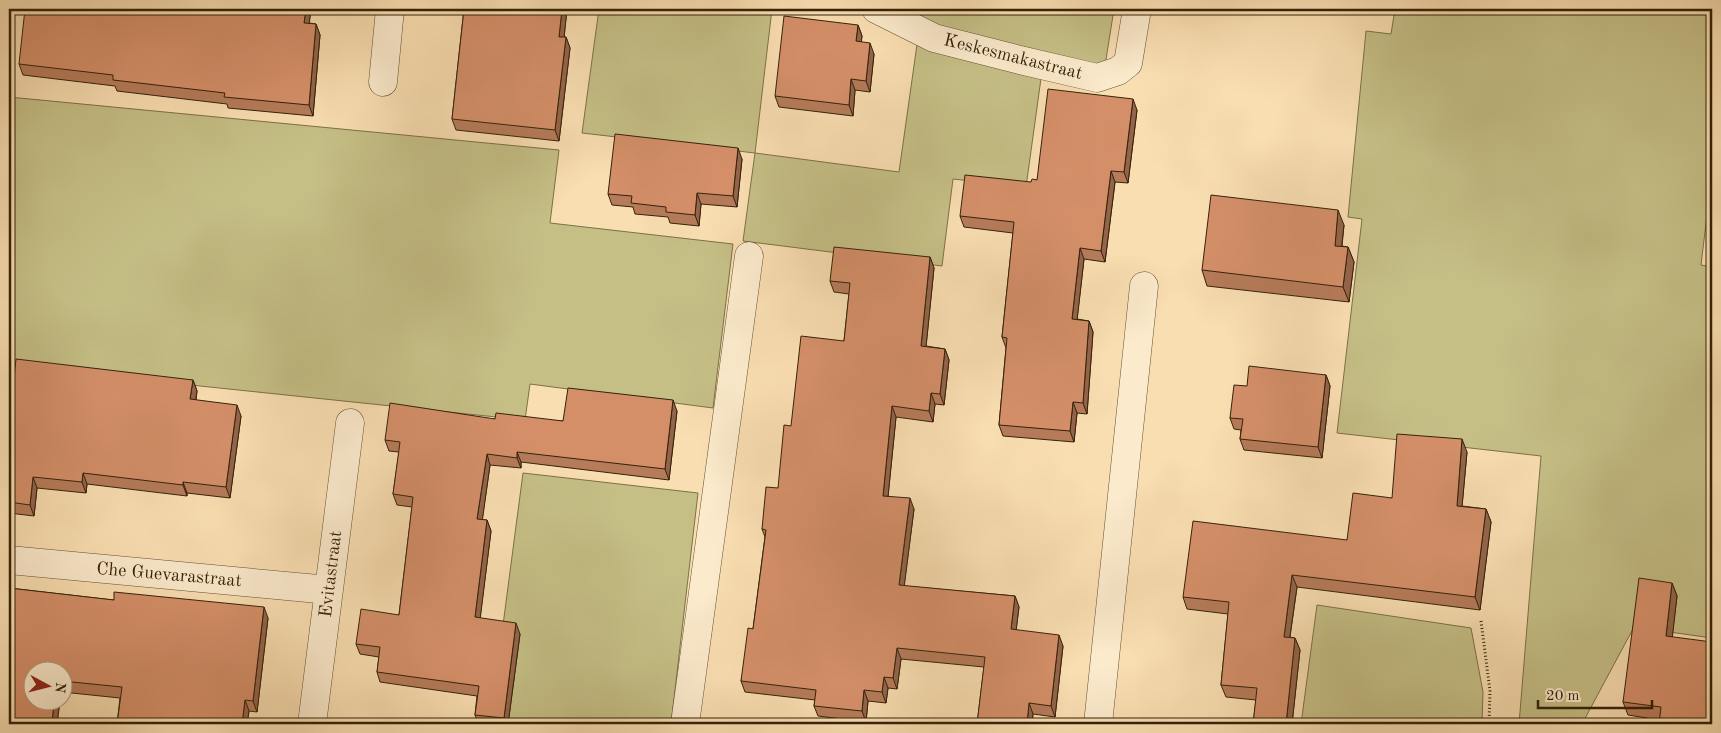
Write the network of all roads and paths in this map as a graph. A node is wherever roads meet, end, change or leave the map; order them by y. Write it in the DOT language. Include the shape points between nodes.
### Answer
graph roads {
  1 [pos="390,9"];
  2 [pos="876,9"];
  3 [pos="1137,9"];
  4 [pos="383,82"];
  5 [pos="749,256"];
  6 [pos="1144,286"];
  7 [pos="350,423"];
  8 [pos="9,560"];
  9 [pos="329,590"];
  10 [pos="1481,621"];
  11 [pos="312,724"];
  12 [pos="685,724"];
  13 [pos="1098,724"];
  14 [pos="1489,724"];
  1 -- 4 [label="street"];
  2 -- 3 [label="street, Keskesmakastraat" via="934,38 1097,78 1118,71 1128,63"];
  5 -- 12 [label="street"];
  6 -- 13 [label="street"];
  7 -- 9 [label="street, Evitastraat"];
  8 -- 9 [label="street, Che Guevarastraat"];
  9 -- 11 [label="street, Evitastraat"];
  10 -- 14 [label="path" via="1490,691"];
}
